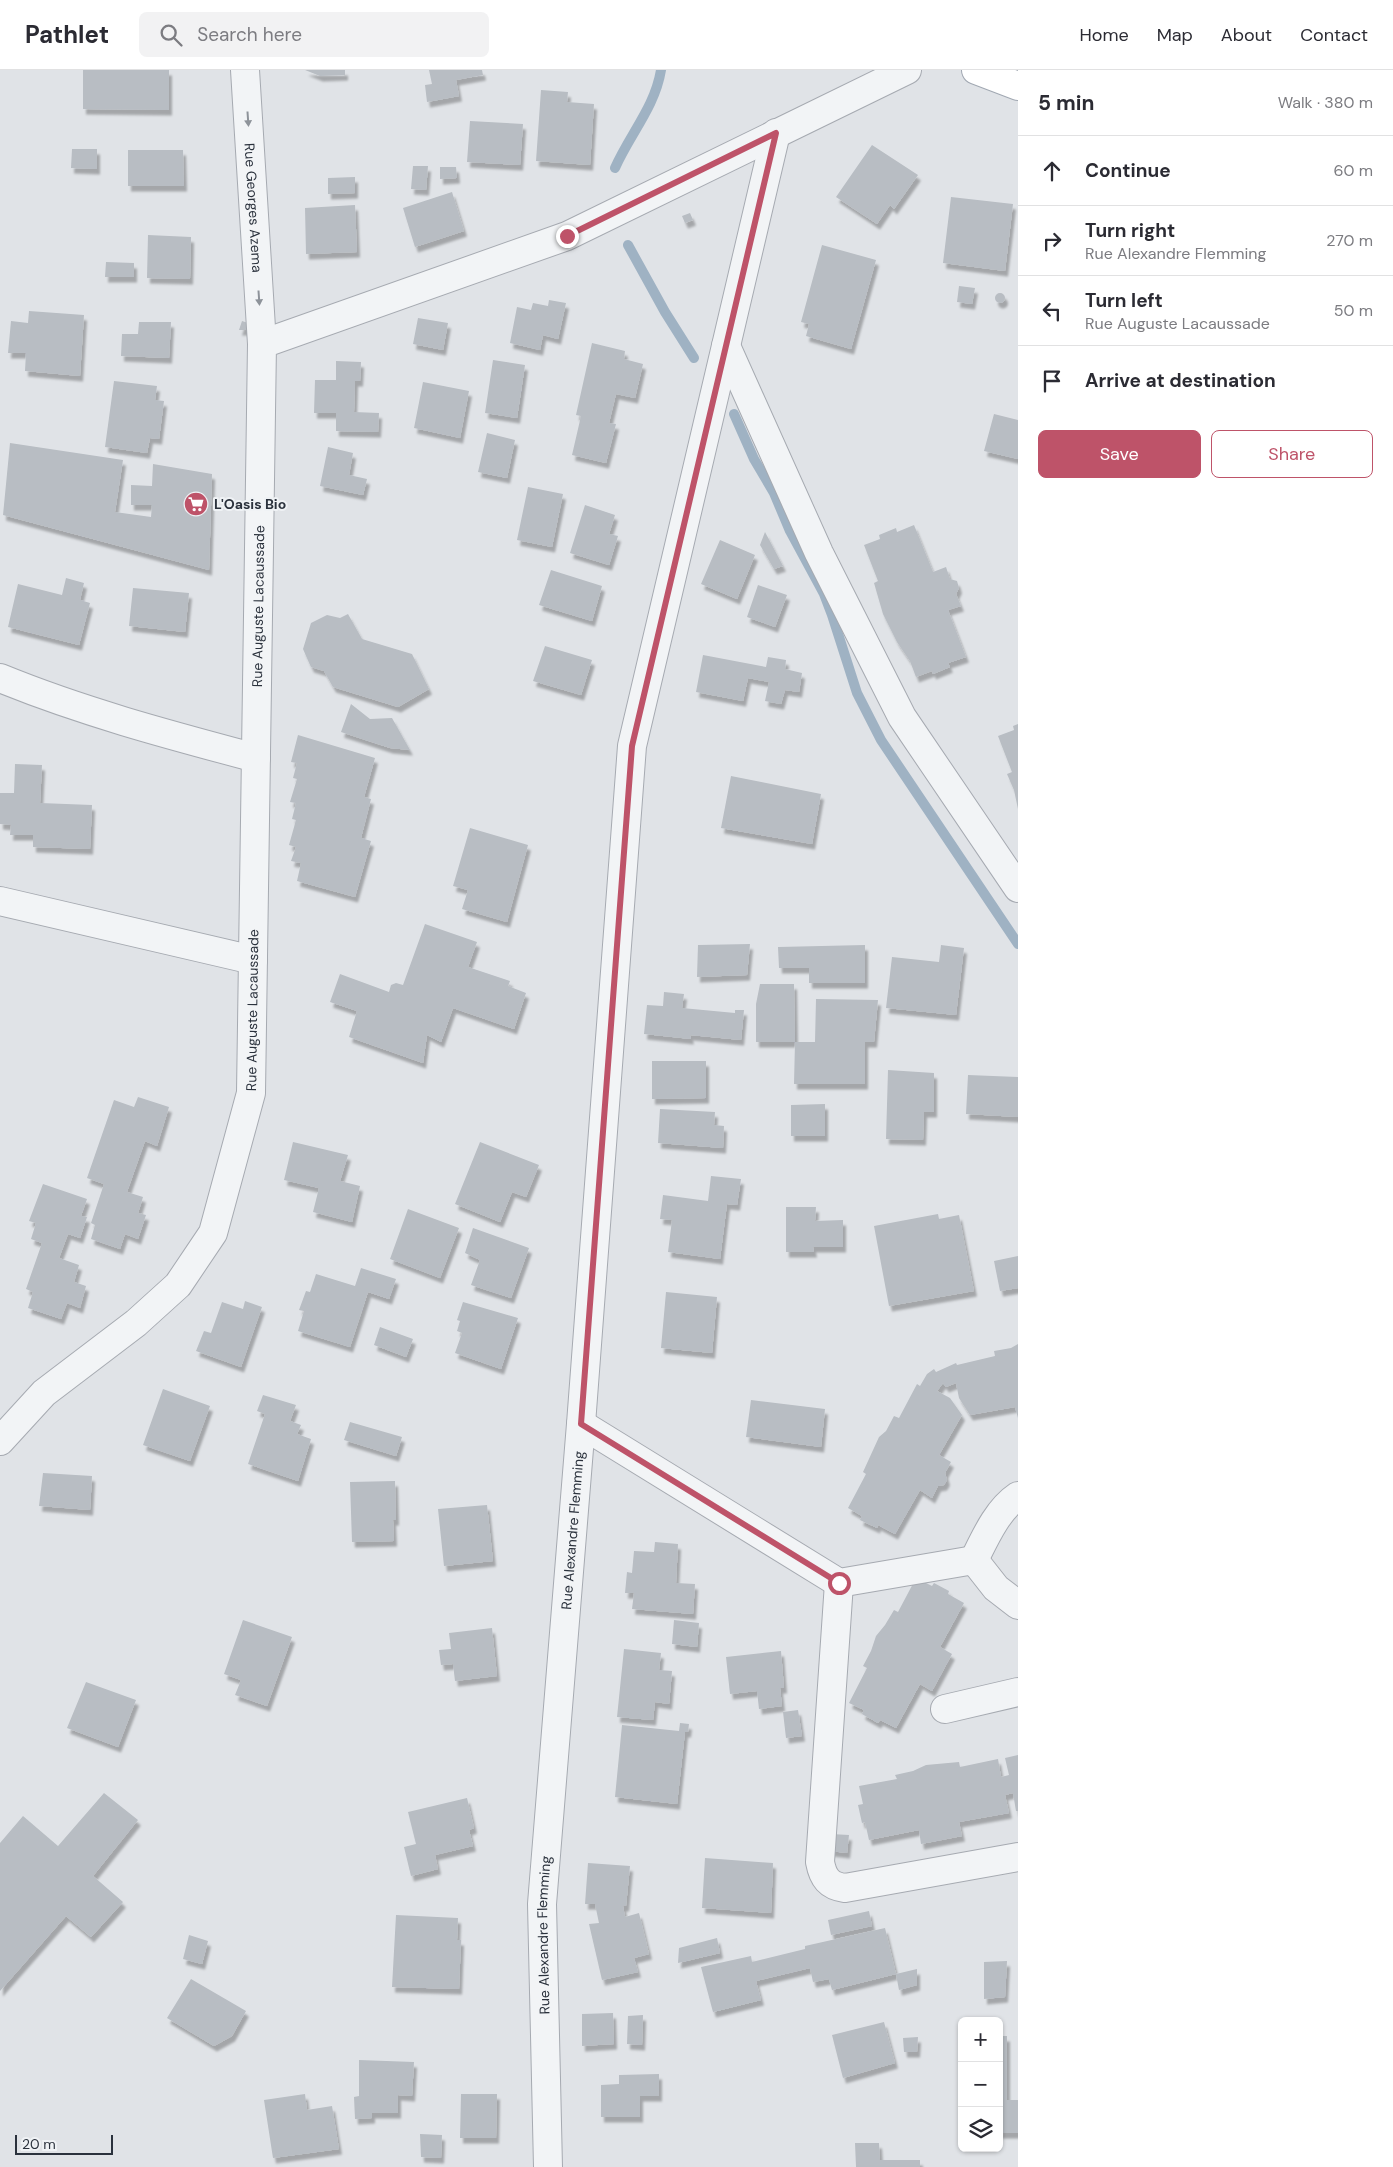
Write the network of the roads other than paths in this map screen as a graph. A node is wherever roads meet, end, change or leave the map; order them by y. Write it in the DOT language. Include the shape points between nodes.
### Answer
graph roads {
  1 [pos="245,70"];
  2 [pos="907,70"];
  3 [pos="976,70"];
  4 [pos="1018,86"];
  5 [pos="776,133"];
  6 [pos="262,344"];
  7 [pos="726,346"];
  8 [pos="0,678"];
  9 [pos="256,758"];
  10 [pos="1018,888"];
  11 [pos="0,901"];
  12 [pos="253,960"];
  13 [pos="581,1424"];
  14 [pos="5,1427"];
  15 [pos="1018,1496"];
  16 [pos="974,1560"];
  17 [pos="839,1583"];
  18 [pos="1018,1605"];
  19 [pos="1018,1692"];
  20 [pos="945,1709"];
  21 [pos="1018,1857"];
  22 [pos="548,2167"];
  1 -- 6 [label="street, Rue Georges Azema, one-way"];
  2 -- 5 [label="street"];
  3 -- 4 [label="main road"];
  5 -- 6 [label="street" via="567,236"];
  5 -- 7 [label="street, Rue Alexandre Flemming"];
  6 -- 9 [label="street, Rue Auguste Lacaussade"];
  7 -- 10 [label="street" via="818,552 902,717"];
  7 -- 13 [label="street, Rue Alexandre Flemming" via="632,746"];
  8 -- 9 [label="street" via="154,731"];
  9 -- 12 [label="street, Rue Auguste Lacaussade"];
  11 -- 12 [label="street"];
  12 -- 14 [label="street, Rue Auguste Lacaussade" via="251,1093 213,1233 178,1285 136,1323"];
  13 -- 17 [label="street"];
  13 -- 22 [label="street, Rue Alexandre Flemming" via="542,1904"];
  15 -- 16 [label="street" via="1002,1511"];
  16 -- 17 [label="street"];
  16 -- 18 [label="street" via="996,1588"];
  17 -- 21 [label="street" via="820,1862 826,1880 834,1887 845,1888"];
  19 -- 20 [label="street"];
}
